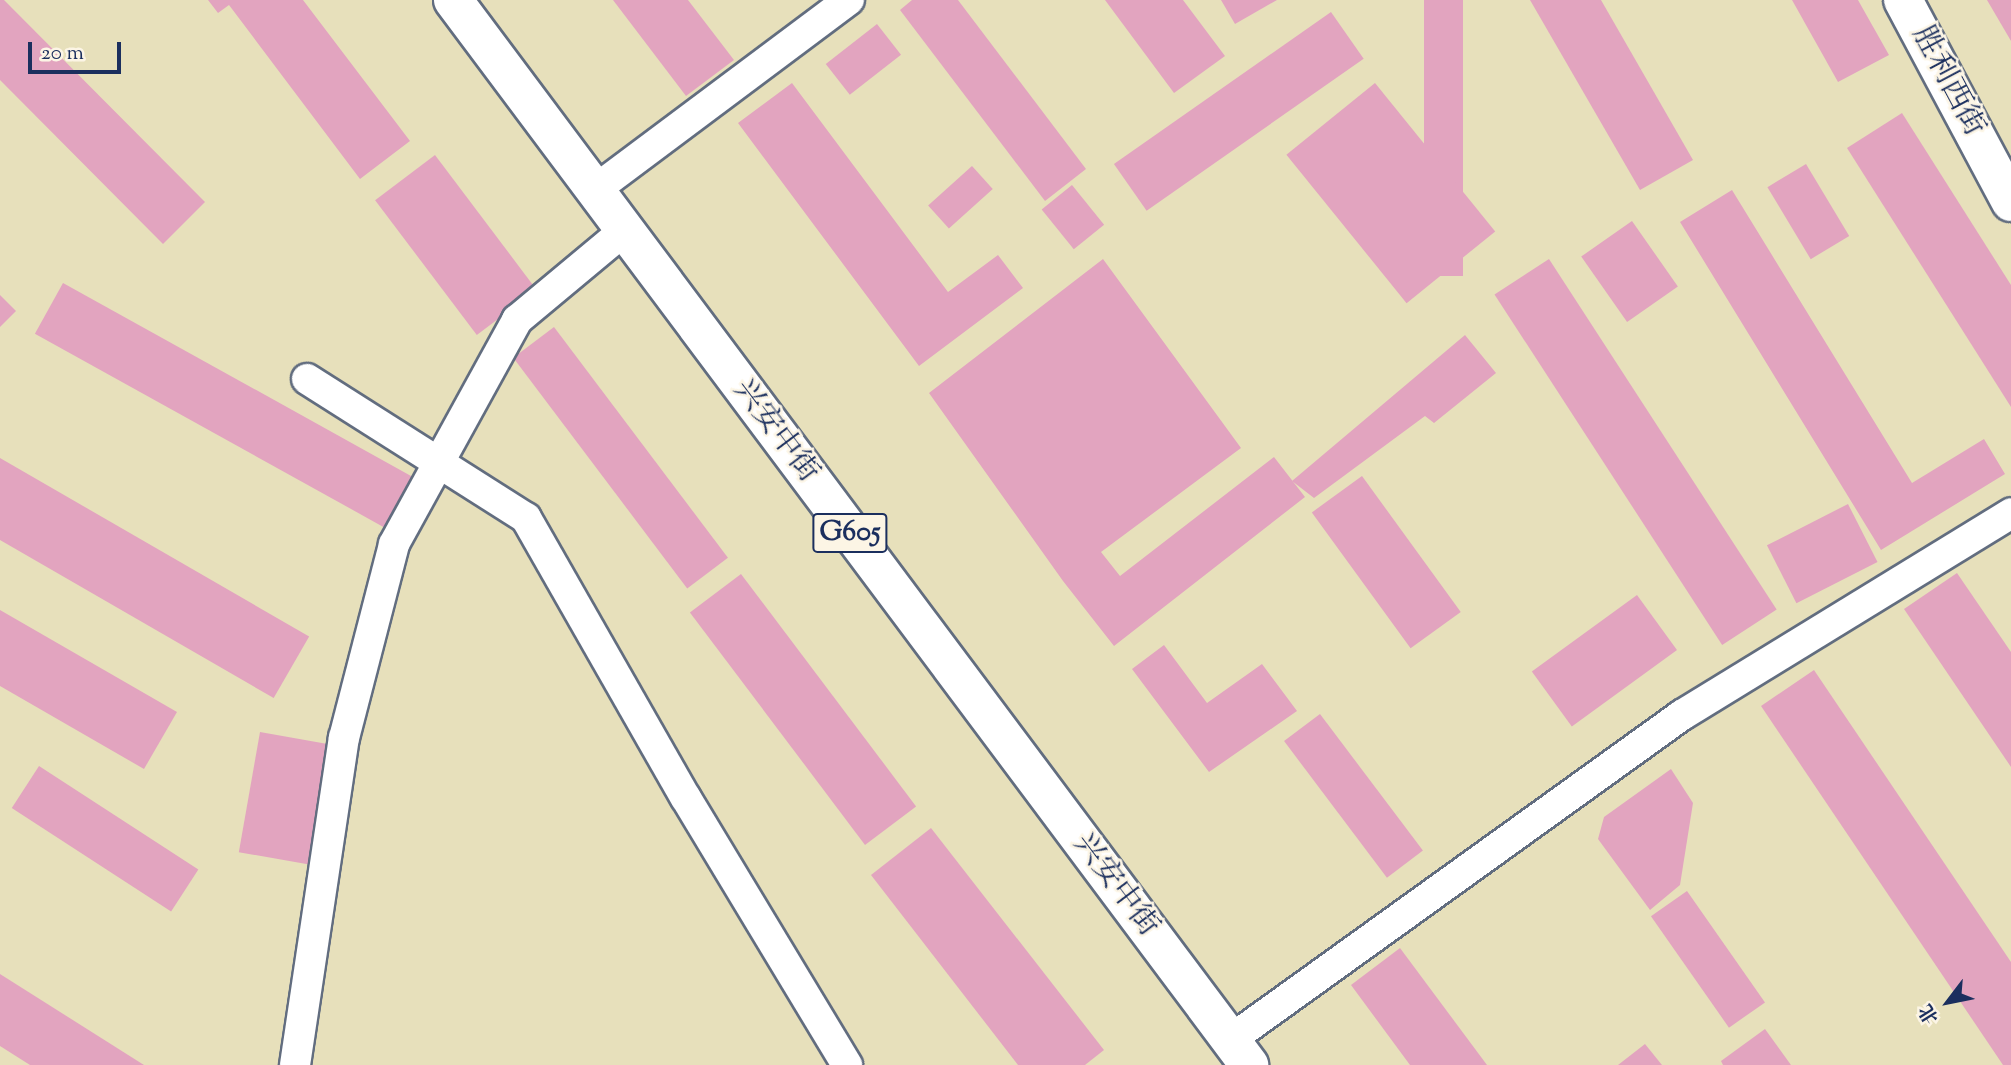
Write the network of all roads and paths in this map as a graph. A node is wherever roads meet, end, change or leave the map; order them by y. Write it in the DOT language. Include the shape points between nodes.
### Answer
graph roads {
  1 [pos="453,0"];
  2 [pos="849,0"];
  3 [pos="1903,0"];
  4 [pos="596,189"];
  5 [pos="2011,202"];
  6 [pos="624,231"];
  7 [pos="307,379"];
  8 [pos="439,463"];
  9 [pos="2011,513"];
  10 [pos="1240,1052"];
  11 [pos="295,1065"];
  12 [pos="847,1065"];
  1 -- 4 [label="main road, 兴安中街 / G605"];
  2 -- 4 [label="street"];
  3 -- 5 [label="main road, 胜利西街"];
  4 -- 6 [label="main road, 兴安中街 / G605"];
  6 -- 8 [label="street" via="517,320"];
  6 -- 10 [label="main road, 兴安中街 / G605"];
  7 -- 8 [label="street"];
  8 -- 11 [label="street" via="394,544 344,738"];
  8 -- 12 [label="street" via="526,518 686,798"];
  9 -- 10 [label="street" via="1682,715"];
}
